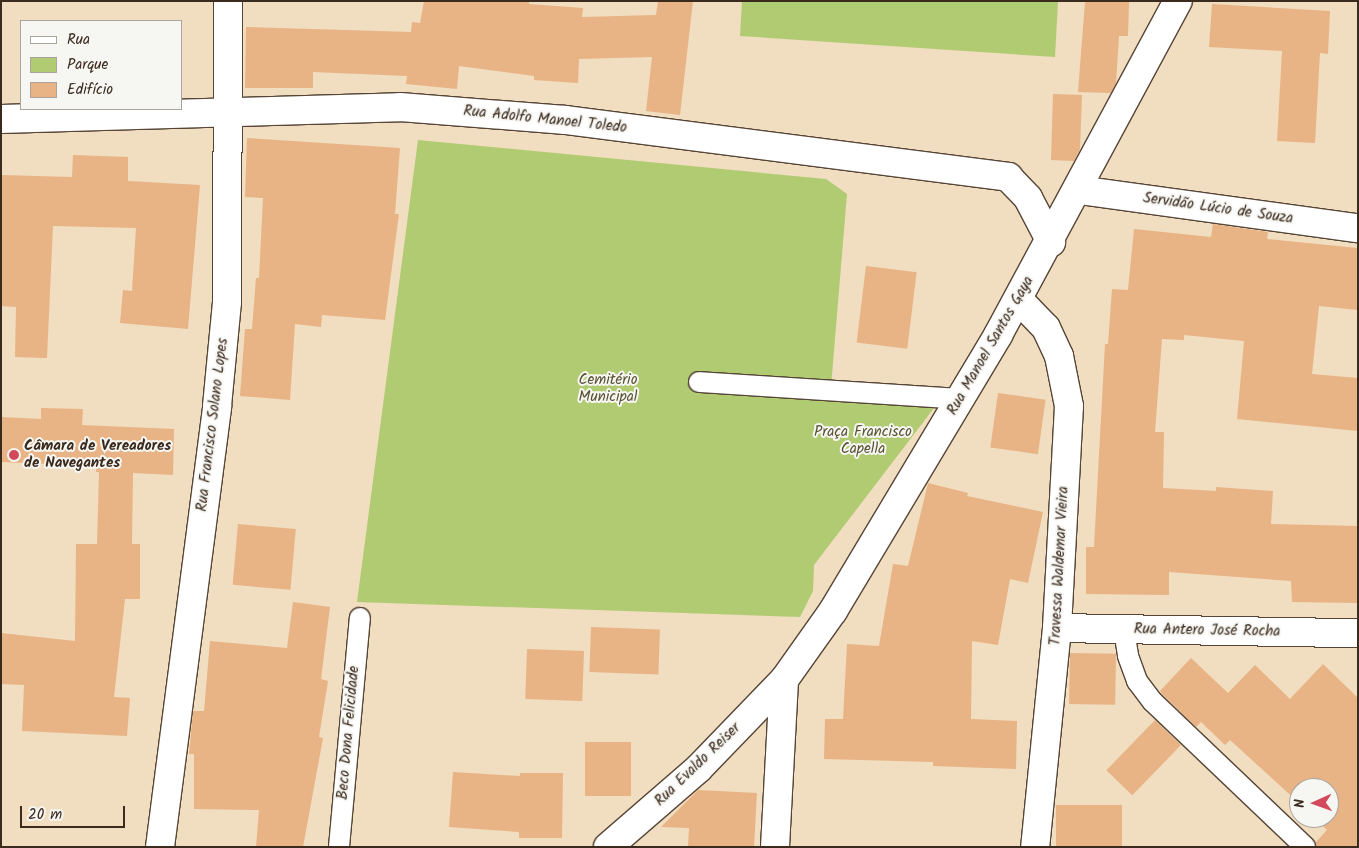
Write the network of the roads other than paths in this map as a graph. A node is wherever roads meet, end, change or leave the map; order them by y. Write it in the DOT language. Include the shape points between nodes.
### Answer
graph roads {
  1 [pos="228,1"];
  2 [pos="1178,1"];
  3 [pos="229,111"];
  4 [pos="1,119"];
  5 [pos="1079,190"];
  6 [pos="1358,228"];
  7 [pos="1051,242"];
  8 [pos="1018,299"];
  9 [pos="699,382"];
  10 [pos="961,399"];
  11 [pos="360,618"];
  12 [pos="1057,628"];
  13 [pos="1124,630"];
  14 [pos="1358,633"];
  15 [pos="784,680"];
  16 [pos="160,847"];
  17 [pos="339,847"];
  18 [pos="608,847"];
  19 [pos="775,847"];
  20 [pos="1035,847"];
  21 [pos="1305,847"];
  1 -- 3 [label="street, Rua Francisco Solano Lopes"];
  2 -- 5 [label="street, Rua Manoel Santos Gaya"];
  3 -- 4 [label="street, Rua Adolfo Manoel Toledo"];
  3 -- 7 [label="street, Rua Adolfo Manoel Toledo" via="400,107 495,113 1008,177 1028,198"];
  3 -- 16 [label="street, Rua Francisco Solano Lopes" via="227,302 223,351"];
  5 -- 6 [label="street, Servidão Lúcio de Souza"];
  5 -- 7 [label="street, Rua Manoel Santos Gaya"];
  7 -- 8 [label="street, Rua Manoel Santos Gaya"];
  8 -- 10 [label="street, Rua Manoel Santos Gaya"];
  8 -- 12 [label="street, Travessa Waldemar Vieira" via="1046,328 1060,356 1069,406"];
  9 -- 10 [label="lane"];
  10 -- 15 [label="street, Rua Manoel Santos Gaya" via="833,611"];
  11 -- 17 [label="lane, Beco Dona Felicidade"];
  12 -- 13 [label="street, Rua Antero José Rocha"];
  12 -- 20 [label="street, Travessa Waldemar Vieira"];
  13 -- 14 [label="street, Rua Antero José Rocha"];
  13 -- 21 [label="lane" via="1128,656 1137,681 1153,702"];
  15 -- 18 [label="street, Rua Evaldo Reiser" via="698,769"];
  15 -- 19 [label="street"];
}
